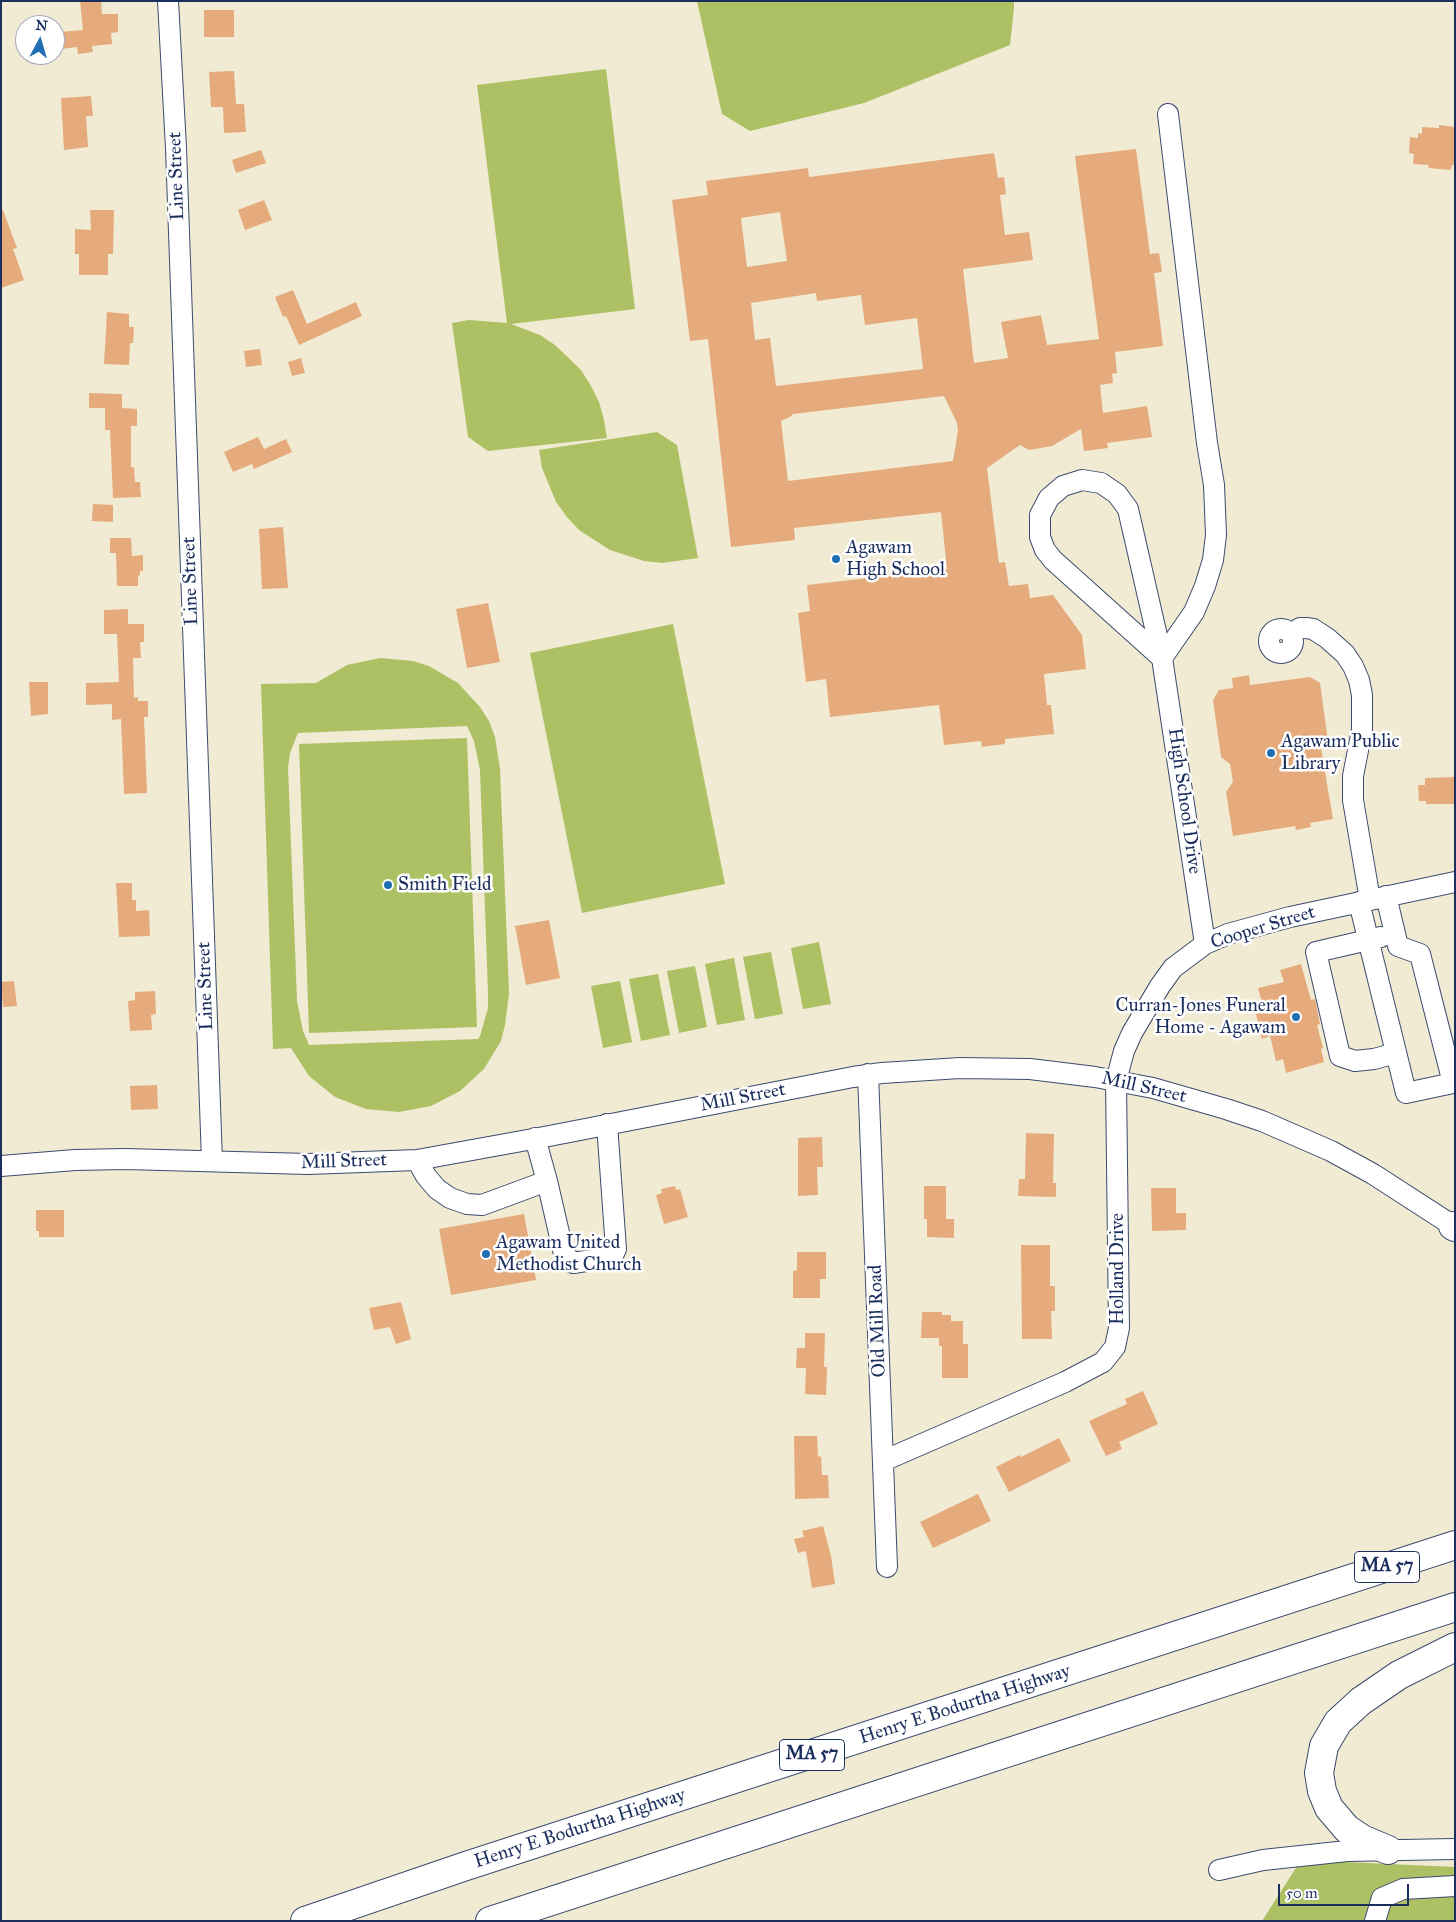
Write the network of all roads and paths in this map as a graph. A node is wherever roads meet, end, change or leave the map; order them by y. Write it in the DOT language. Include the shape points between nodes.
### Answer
graph roads {
  1 [pos="168,1"];
  2 [pos="1168,114"];
  3 [pos="1291,634"];
  4 [pos="1162,658"];
  5 [pos="1455,882"];
  6 [pos="1372,900"];
  7 [pos="1395,933"];
  8 [pos="1368,940"];
  9 [pos="1205,944"];
  10 [pos="1396,1053"];
  11 [pos="868,1074"];
  12 [pos="1116,1081"];
  13 [pos="607,1124"];
  14 [pos="535,1138"];
  15 [pos="417,1160"];
  16 [pos="212,1161"];
  17 [pos="1,1166"];
  18 [pos="547,1181"];
  19 [pos="1454,1226"];
  20 [pos="883,1461"];
  21 [pos="1455,1545"];
  22 [pos="887,1567"];
  23 [pos="1455,1607"];
  24 [pos="1455,1647"];
  25 [pos="1455,1848"];
  26 [pos="1388,1850"];
  27 [pos="1219,1870"];
  28 [pos="1455,1886"];
  29 [pos="305,1921"];
  30 [pos="490,1921"];
  31 [pos="1375,1921"];
  1 -- 16 [label="street, Line Street"];
  2 -- 4 [label="street" via="1214,485 1216,535 1213,560 1194,612"];
  3 -- 6 [label="street" via="1306,628 1327,638 1345,654 1359,680 1362,730 1353,776 1353,800"];
  4 -- 4 [label="street, High School Drive" via="1125,504 1101,483 1082,480 1063,486 1049,498 1040,516 1039,530 1045,550"];
  4 -- 9 [label="street, High School Drive"];
  5 -- 6 [label="street, Cooper Street"];
  6 -- 7 [label="street"];
  6 -- 8 [label="street"];
  6 -- 9 [label="street, Cooper Street" via="1273,921"];
  7 -- 8 [label="street"];
  7 -- 10 [label="street" via="1398,946 1420,954 1453,1083 1406,1093"];
  8 -- 10 [label="street"];
  8 -- 10 [label="street" via="1316,952 1340,1056 1355,1061"];
  9 -- 12 [label="street, Cooper Street" via="1174,968 1156,991 1132,1033"];
  11 -- 12 [label="street, Mill Street" via="1008,1068"];
  11 -- 13 [label="street, Mill Street"];
  11 -- 20 [label="street, Old Mill Road"];
  12 -- 19 [label="street, Mill Street" via="1217,1106 1297,1136 1373,1174"];
  12 -- 20 [label="street, Holland Drive" via="1119,1328 1115,1347 1103,1362 1065,1382"];
  13 -- 14 [label="street, Mill Street"];
  13 -- 18 [label="street" via="616,1249 613,1255 573,1262 567,1257"];
  14 -- 15 [label="street, Mill Street"];
  14 -- 18 [label="street"];
  15 -- 16 [label="street, Mill Street" via="308,1164"];
  15 -- 18 [label="street" via="437,1189 467,1204 482,1205"];
  16 -- 17 [label="street, Mill Street" via="75,1160"];
  20 -- 22 [label="street, Old Mill Road"];
  21 -- 29 [label="highway, Henry E Bodurtha Highway / MA 57"];
  23 -- 30 [label="highway"];
  24 -- 26 [label="highway" via="1398,1675 1361,1701 1338,1722 1324,1746 1319,1773 1329,1808 1347,1829"];
  25 -- 26 [label="street"];
  26 -- 27 [label="street" via="1263,1860"];
  28 -- 31 [label="street" via="1404,1889 1382,1898"];
}
